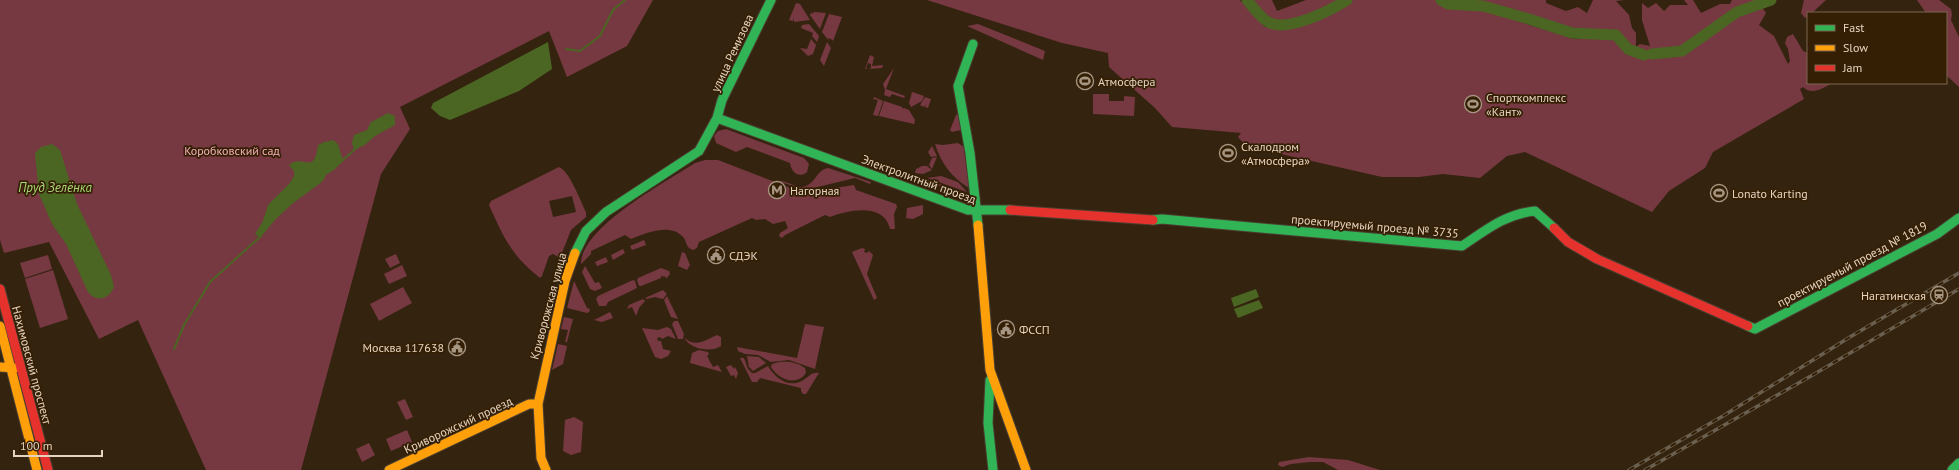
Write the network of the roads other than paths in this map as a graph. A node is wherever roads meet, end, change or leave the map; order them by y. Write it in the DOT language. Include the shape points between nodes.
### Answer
graph roads {
  1 [pos="770,0"];
  2 [pos="973,44"];
  3 [pos="718,118"];
  4 [pos="977,212"];
  5 [pos="1959,218"];
  6 [pos="0,289"];
  7 [pos="0,326"];
  8 [pos="1755,329"];
  9 [pos="0,367"];
  10 [pos="16,368"];
  11 [pos="990,370"];
  12 [pos="538,404"];
  13 [pos="988,422"];
  14 [pos="1009,425"];
  15 [pos="1959,463"];
  16 [pos="37,470"];
  17 [pos="48,470"];
  18 [pos="389,470"];
  19 [pos="546,470"];
  20 [pos="993,470"];
  21 [pos="1026,470"];
  22 [pos="1952,470"];
  1 -- 3 [label="street, улица Ремизова" via="722,100"];
  2 -- 4 [label="street" via="958,86"];
  3 -- 4 [label="street, Электролитный проезд"];
  3 -- 12 [label="street, Криворожская улица" via="700,151 606,212 582,236 561,296"];
  4 -- 8 [label="street, проектируемый проезд № 3735" via="1001,209 1162,219 1462,246 1504,219 1530,211 1541,215 1568,242 1597,259"];
  4 -- 11 [label="street, Электролитный проезд"];
  5 -- 8 [label="street, проектируемый проезд № 1819" via="1937,234"];
  6 -- 10 [label="street, Нахимовский проспект"];
  7 -- 10 [label="street, Нахимовский проспект"];
  9 -- 10 [label="street"];
  10 -- 16 [label="street, Нахимовский проспект"];
  10 -- 17 [label="street, Нахимовский проспект"];
  11 -- 13 [label="street"];
  11 -- 14 [label="street, Электролитный проезд"];
  12 -- 18 [label="street, Криворожский проезд" via="529,404"];
  12 -- 19 [label="street, Криворожская улица" via="541,458"];
  13 -- 14 [label="street" via="997,416"];
  13 -- 20 [label="street"];
  14 -- 21 [label="street, Электролитный проезд"];
  15 -- 22 [label="street"];
}
